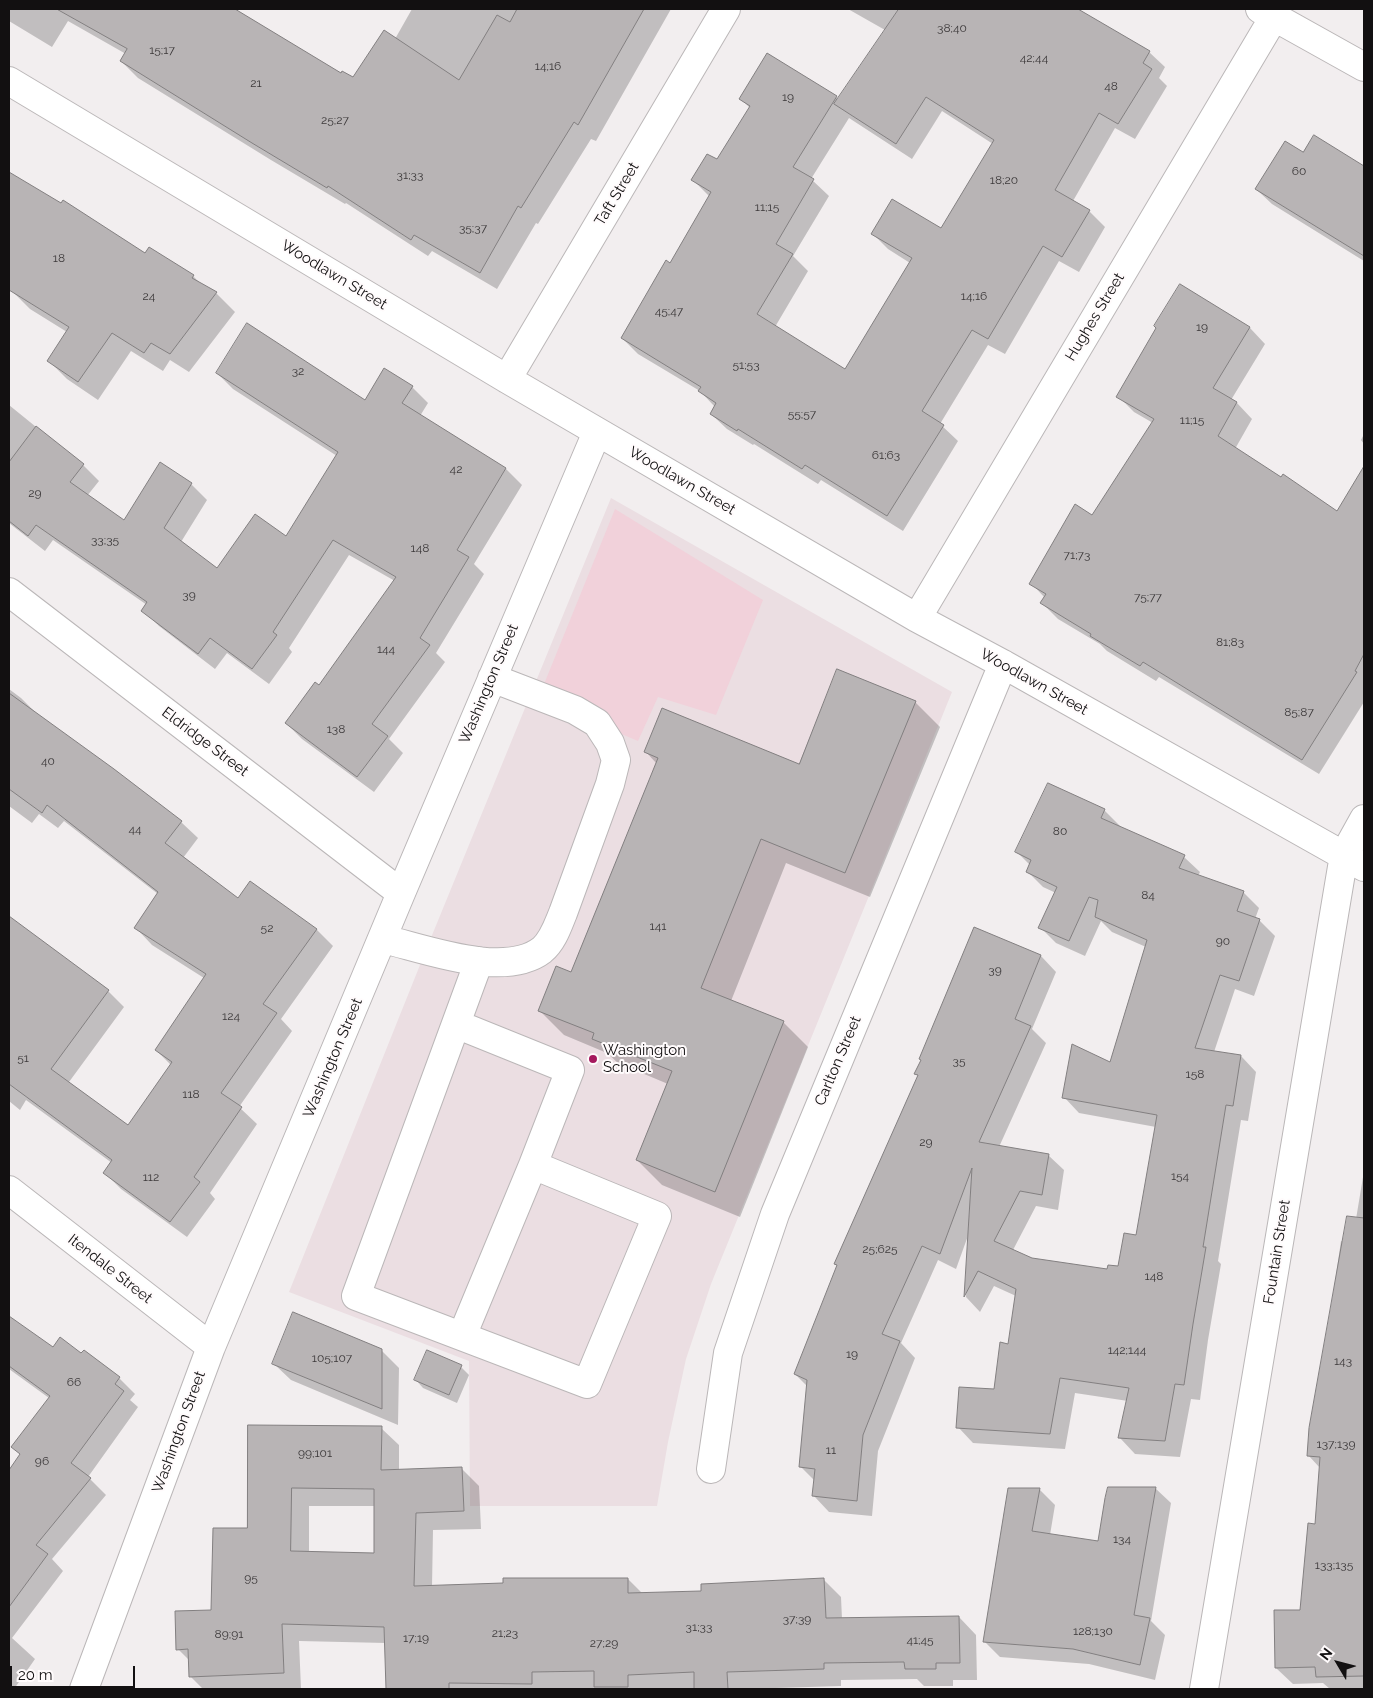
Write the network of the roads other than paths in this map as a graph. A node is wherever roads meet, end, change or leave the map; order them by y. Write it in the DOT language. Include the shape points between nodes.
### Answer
graph roads {
  1 [pos="726,9"];
  2 [pos="1267,13"];
  3 [pos="1364,66"];
  4 [pos="9,81"];
  5 [pos="507,379"];
  6 [pos="597,432"];
  7 [pos="9,592"];
  8 [pos="917,618"];
  9 [pos="1003,664"];
  10 [pos="492,678"];
  11 [pos="1364,819"];
  12 [pos="1354,861"];
  13 [pos="401,893"];
  14 [pos="383,939"];
  15 [pos="479,961"];
  16 [pos="456,1024"];
  17 [pos="533,1165"];
  18 [pos="9,1190"];
  19 [pos="462,1336"];
  20 [pos="211,1347"];
  21 [pos="711,1469"];
  22 [pos="84,1689"];
  23 [pos="1204,1689"];
  1 -- 5 [label="street, Taft Street"];
  2 -- 3 [label="street"];
  2 -- 8 [label="street, Hughes Street"];
  4 -- 5 [label="street, Woodlawn Street"];
  5 -- 6 [label="street, Woodlawn Street"];
  6 -- 8 [label="street, Woodlawn Street"];
  6 -- 10 [label="street, Washington Street"];
  7 -- 13 [label="street, Eldridge Street"];
  8 -- 9 [label="street, Woodlawn Street"];
  9 -- 12 [label="street, Woodlawn Street"];
  9 -- 21 [label="street, Carlton Street" via="775,1214 728,1353"];
  10 -- 13 [label="street, Washington Street"];
  10 -- 15 [label="street" via="575,710 597,723 616,760 555,933 544,949 525,960 506,963"];
  11 -- 12 [label="street, Fountain Street"];
  12 -- 23 [label="street, Fountain Street"];
  13 -- 14 [label="street, Washington Street"];
  14 -- 15 [label="street"];
  14 -- 20 [label="street, Washington Street"];
  15 -- 16 [label="street"];
  16 -- 17 [label="street" via="570,1070"];
  16 -- 19 [label="street" via="356,1296"];
  17 -- 19 [label="street"];
  17 -- 19 [label="street" via="657,1216 654,1224 587,1384"];
  18 -- 20 [label="street, Itendale Street"];
  20 -- 22 [label="street, Washington Street"];
}
